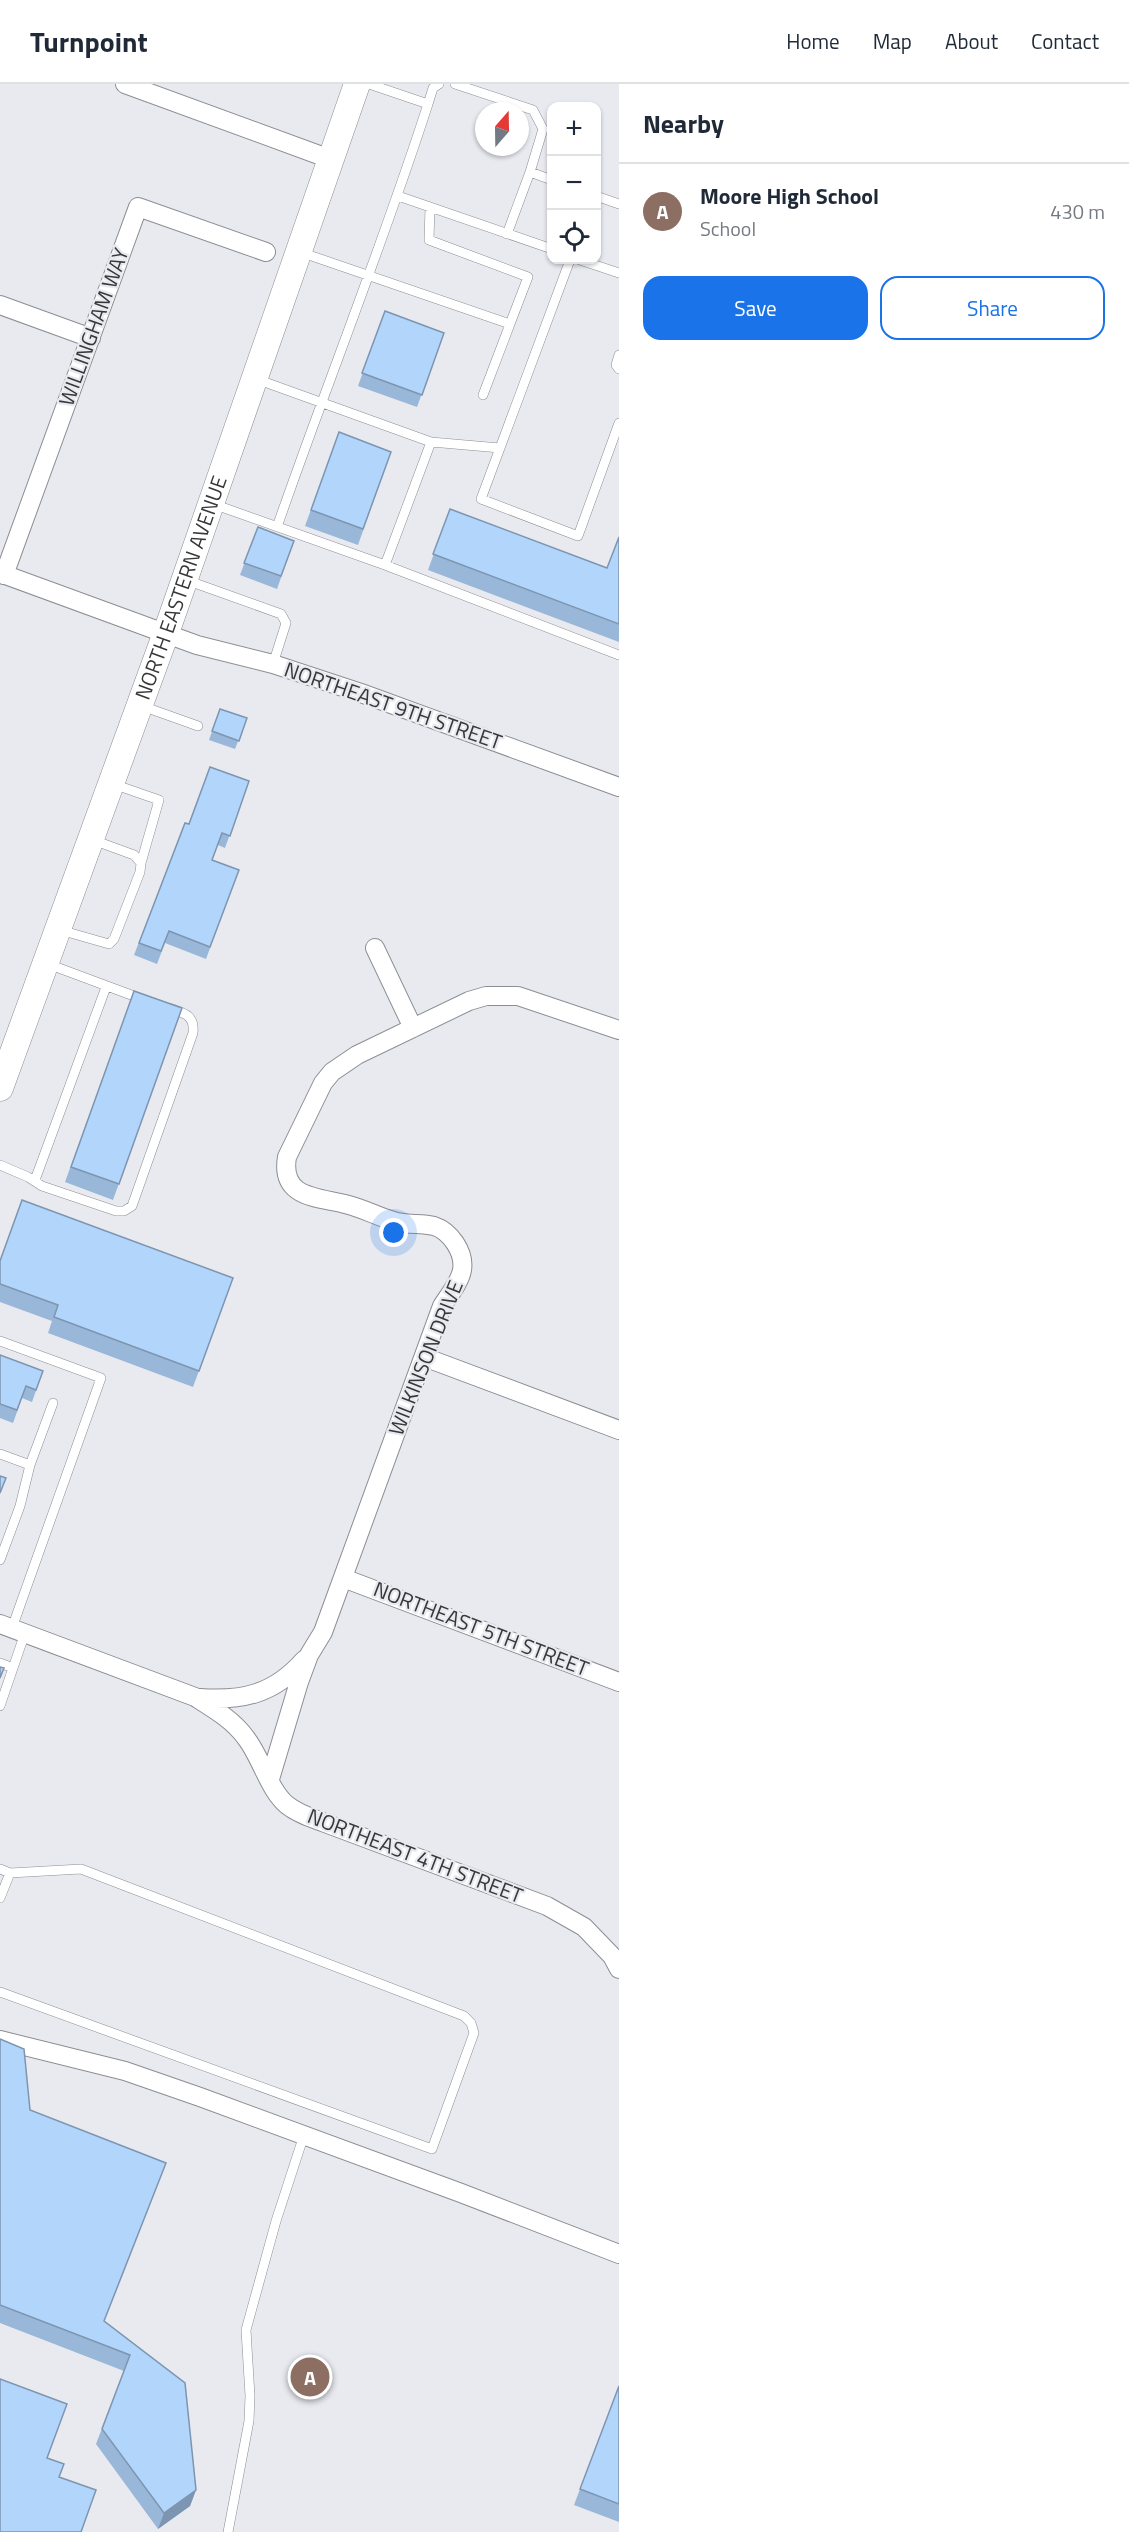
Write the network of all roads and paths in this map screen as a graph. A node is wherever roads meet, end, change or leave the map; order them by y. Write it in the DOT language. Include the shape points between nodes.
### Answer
graph roads {
  1 [pos="125,84"];
  2 [pos="357,84"];
  3 [pos="369,84"];
  4 [pos="439,84"];
  5 [pos="455,84"];
  6 [pos="428,104"];
  7 [pos="330,159"];
  8 [pos="530,172"];
  9 [pos="547,178"];
  10 [pos="398,196"];
  11 [pos="601,197"];
  12 [pos="619,204"];
  13 [pos="430,207"];
  14 [pos="507,234"];
  15 [pos="547,247"];
  16 [pos="266,252"];
  17 [pos="298,252"];
  18 [pos="569,264"];
  19 [pos="592,264"];
  20 [pos="619,273"];
  21 [pos="367,275"];
  22 [pos="0,305"];
  23 [pos="510,324"];
  24 [pos="91,338"];
  25 [pos="619,355"];
  26 [pos="619,369"];
  27 [pos="254,378"];
  28 [pos="483,394"];
  29 [pos="320,402"];
  30 [pos="619,423"];
  31 [pos="430,442"];
  32 [pos="500,448"];
  33 [pos="210,503"];
  34 [pos="277,527"];
  35 [pos="385,565"];
  36 [pos="2,574"];
  37 [pos="184,580"];
  38 [pos="166,633"];
  39 [pos="619,655"];
  40 [pos="273,664"];
  41 [pos="139,705"];
  42 [pos="198,726"];
  43 [pos="111,783"];
  44 [pos="619,787"];
  45 [pos="90,840"];
  46 [pos="141,863"];
  47 [pos="58,930"];
  48 [pos="375,948"];
  49 [pos="45,963"];
  50 [pos="106,987"];
  51 [pos="148,1001"];
  52 [pos="158,1005"];
  53 [pos="413,1028"];
  54 [pos="619,1030"];
  55 [pos="0,1088"];
  56 [pos="0,1165"];
  57 [pos="35,1180"];
  58 [pos="0,1341"];
  59 [pos="424,1357"];
  60 [pos="53,1403"];
  61 [pos="619,1430"];
  62 [pos="0,1454"];
  63 [pos="30,1465"];
  64 [pos="0,1560"];
  65 [pos="343,1578"];
  66 [pos="12,1628"];
  67 [pos="309,1655"];
  68 [pos="0,1663"];
  69 [pos="13,1668"];
  70 [pos="619,1682"];
  71 [pos="195,1697"];
  72 [pos="0,1706"];
  73 [pos="270,1779"];
  74 [pos="5,1871"];
  75 [pos="0,1898"];
  76 [pos="619,1969"];
  77 [pos="0,1992"];
  78 [pos="0,2040"];
  79 [pos="304,2135"];
  80 [pos="619,2254"];
  81 [pos="230,2531"];
  1 -- 7 [label="street"];
  2 -- 7 [label="main road, NORTH EASTERN AVENUE"];
  3 -- 6 [label="lane"];
  4 -- 6 [label="lane" via="433,88"];
  5 -- 8 [label="lane" via="533,110 543,129"];
  6 -- 10 [label="lane"];
  7 -- 17 [label="main road, NORTH EASTERN AVENUE"];
  8 -- 9 [label="lane"];
  8 -- 14 [label="lane"];
  10 -- 13 [label="lane"];
  10 -- 21 [label="lane"];
  11 -- 12 [label="lane"];
  13 -- 14 [label="lane"];
  13 -- 23 [label="lane" via="429,240 528,277"];
  14 -- 15 [label="lane"];
  16 -- 24 [label="street, WILLINGHAM WAY" via="138,207"];
  17 -- 21 [label="lane"];
  17 -- 27 [label="main road, NORTH EASTERN AVENUE"];
  18 -- 32 [label="lane"];
  19 -- 20 [label="lane"];
  21 -- 23 [label="lane"];
  21 -- 29 [label="lane"];
  22 -- 24 [label="street"];
  23 -- 28 [label="lane"];
  24 -- 36 [label="street, WILLINGHAM WAY"];
  25 -- 26 [label="lane"];
  27 -- 29 [label="lane"];
  27 -- 33 [label="main road, NORTH EASTERN AVENUE"];
  29 -- 31 [label="lane"];
  29 -- 34 [label="lane"];
  30 -- 32 [label="lane" via="578,536 481,498"];
  31 -- 32 [label="lane"];
  31 -- 35 [label="lane"];
  33 -- 34 [label="lane"];
  33 -- 37 [label="main road, NORTH EASTERN AVENUE"];
  34 -- 35 [label="lane"];
  35 -- 39 [label="lane"];
  36 -- 38 [label="street, NORTHEAST 9TH STREET"];
  37 -- 38 [label="main road, NORTH EASTERN AVENUE"];
  37 -- 40 [label="lane" via="281,614 286,623"];
  38 -- 40 [label="street, NORTHEAST 9TH STREET"];
  38 -- 41 [label="main road, NORTH EASTERN AVENUE"];
  40 -- 44 [label="street, NORTHEAST 9TH STREET"];
  41 -- 42 [label="lane"];
  41 -- 43 [label="main road, NORTH EASTERN AVENUE"];
  43 -- 45 [label="main road, NORTH EASTERN AVENUE"];
  43 -- 46 [label="lane" via="159,800"];
  45 -- 46 [label="lane" via="134,855"];
  45 -- 47 [label="main road, NORTH EASTERN AVENUE"];
  46 -- 47 [label="lane" via="109,944"];
  47 -- 49 [label="main road, NORTH EASTERN AVENUE"];
  48 -- 53 [label="street"];
  49 -- 50 [label="lane"];
  49 -- 55 [label="main road, NORTH EASTERN AVENUE"];
  50 -- 51 [label="lane"];
  50 -- 57 [label="lane"];
  52 -- 57 [label="lane" via="190,1015 193,1033 132,1206 116,1211 42,1186"];
  53 -- 54 [label="street, WILKINSON DRIVE" via="469,1001 506,995"];
  53 -- 59 [label="street, WILKINSON DRIVE" via="357,1055 332,1072 323,1083 285,1168 293,1185 310,1197 397,1222 435,1227 444,1231 458,1248 462,1269 442,1306"];
  56 -- 57 [label="lane"];
  58 -- 66 [label="lane" via="101,1378"];
  59 -- 61 [label="street"];
  59 -- 65 [label="street, WILKINSON DRIVE"];
  60 -- 63 [label="lane"];
  62 -- 63 [label="lane"];
  63 -- 64 [label="lane"];
  65 -- 67 [label="street, WILKINSON DRIVE" via="323,1632"];
  65 -- 70 [label="street, NORTHEAST 5TH STREET"];
  66 -- 69 [label="lane"];
  66 -- 71 [label="street, NORTHEAST 4TH STREET"];
  67 -- 71 [label="street" via="293,1673 260,1692 242,1698"];
  67 -- 73 [label="street, WILKINSON DRIVE"];
  68 -- 69 [label="lane"];
  69 -- 72 [label="lane"];
  71 -- 73 [label="street, NORTHEAST 4TH STREET" via="235,1724 254,1748"];
  73 -- 76 [label="street, NORTHEAST 4TH STREET" via="276,1793 301,1814 565,1915 598,1940"];
  74 -- 75 [label="lane"];
  74 -- 77 [label="lane" via="81,1869 464,2016 474,2033 432,2149"];
  78 -- 79 [label="street" via="125,2071"];
  79 -- 80 [label="street"];
  79 -- 81 [label="lane" via="246,2330 249,2421"];
}
